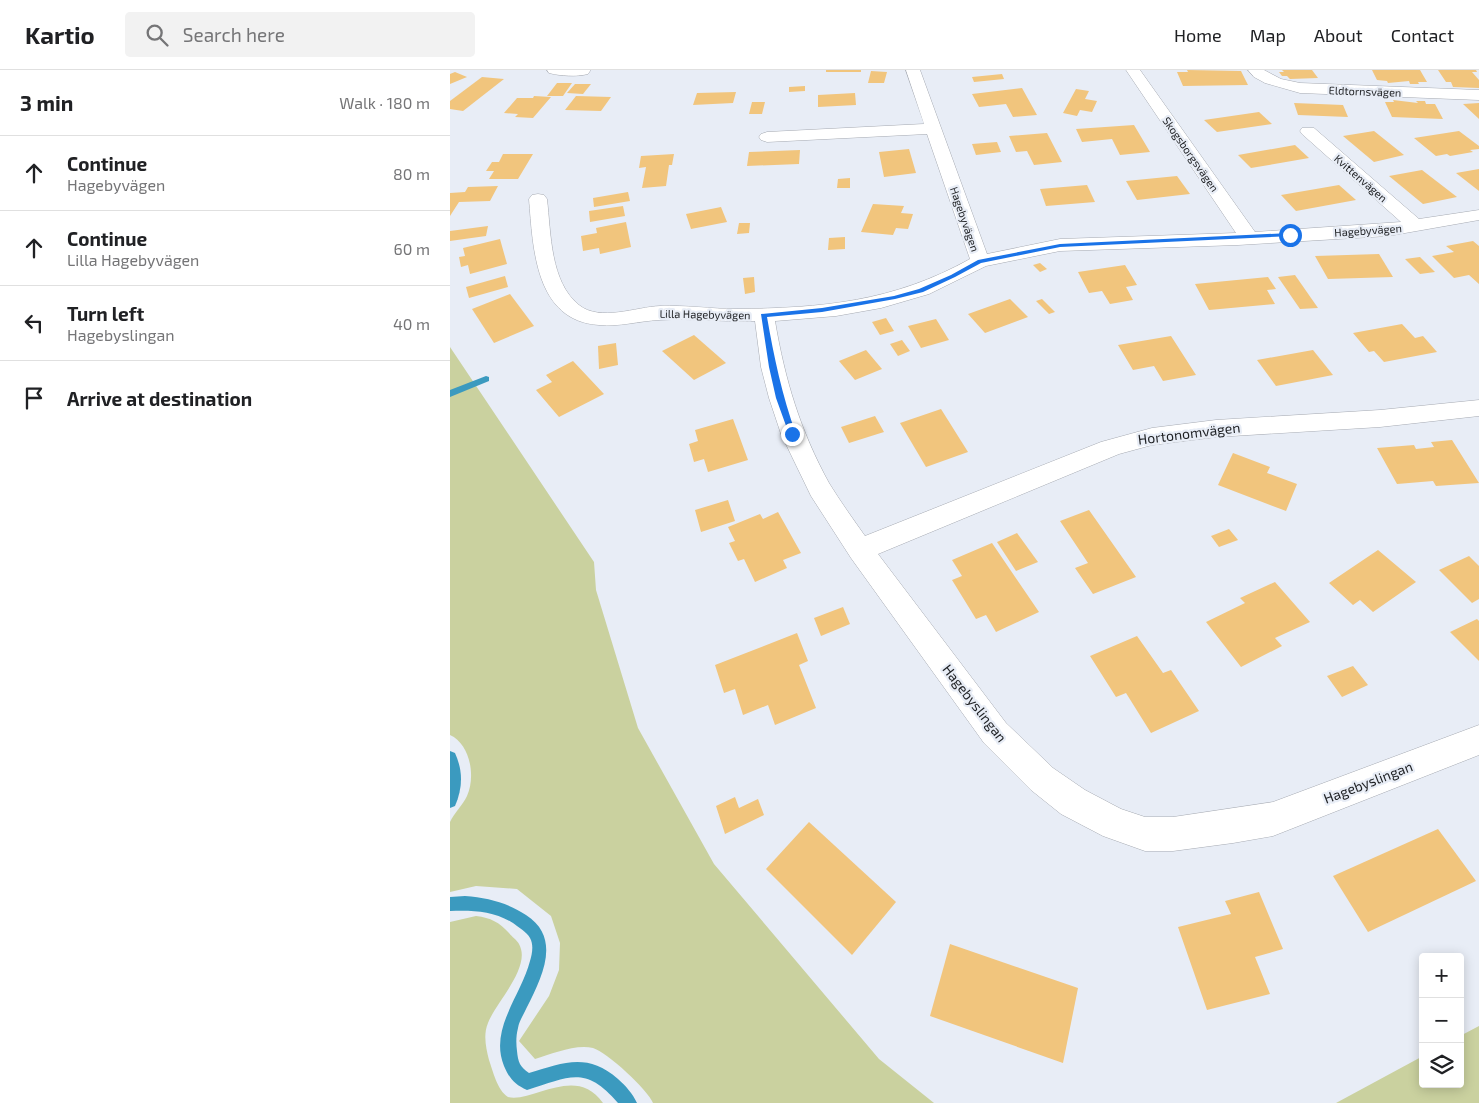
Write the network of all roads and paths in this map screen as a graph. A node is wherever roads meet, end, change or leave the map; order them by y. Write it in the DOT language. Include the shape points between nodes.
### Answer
graph roads {
  1 [pos="554,70"];
  2 [pos="913,70"];
  3 [pos="1133,70"];
  4 [pos="1255,70"];
  5 [pos="583,71"];
  6 [pos="1479,95"];
  7 [pos="933,128"];
  8 [pos="1308,131"];
  9 [pos="767,137"];
  10 [pos="538,199"];
  11 [pos="1479,215"];
  12 [pos="1415,226"];
  13 [pos="1249,238"];
  14 [pos="980,261"];
  15 [pos="764,315"];
  16 [pos="1479,408"];
  17 [pos="860,550"];
  18 [pos="1479,740"];
  1 -- 5 [label="street"];
  2 -- 7 [label="street, Hagebyvägen"];
  3 -- 13 [label="street, Skogsborgsvägen"];
  4 -- 6 [label="street, Eldtornsvägen" via="1282,85 1300,88"];
  7 -- 9 [label="street"];
  7 -- 14 [label="street, Hagebyvägen"];
  8 -- 12 [label="street, Kvittenvägen"];
  10 -- 15 [label="street, Lilla Hagebyvägen" via="543,248 550,274 559,295 582,316 596,319 658,313"];
  11 -- 12 [label="street, Hagebyvägen"];
  12 -- 13 [label="street, Hagebyvägen"];
  13 -- 14 [label="street, Hagebyvägen" via="1060,245"];
  14 -- 15 [label="street, Lilla Hagebyvägen" via="921,290 895,298 822,310"];
  15 -- 17 [label="street, Hagebyslingan" via="776,383 792,434 820,489"];
  16 -- 17 [label="street, Hortonomvägen" via="1145,436"];
  17 -- 18 [label="street, Hagebyslingan" via="995,733 1042,779 1074,802 1115,824 1145,834 1173,834 1272,819"];
}
